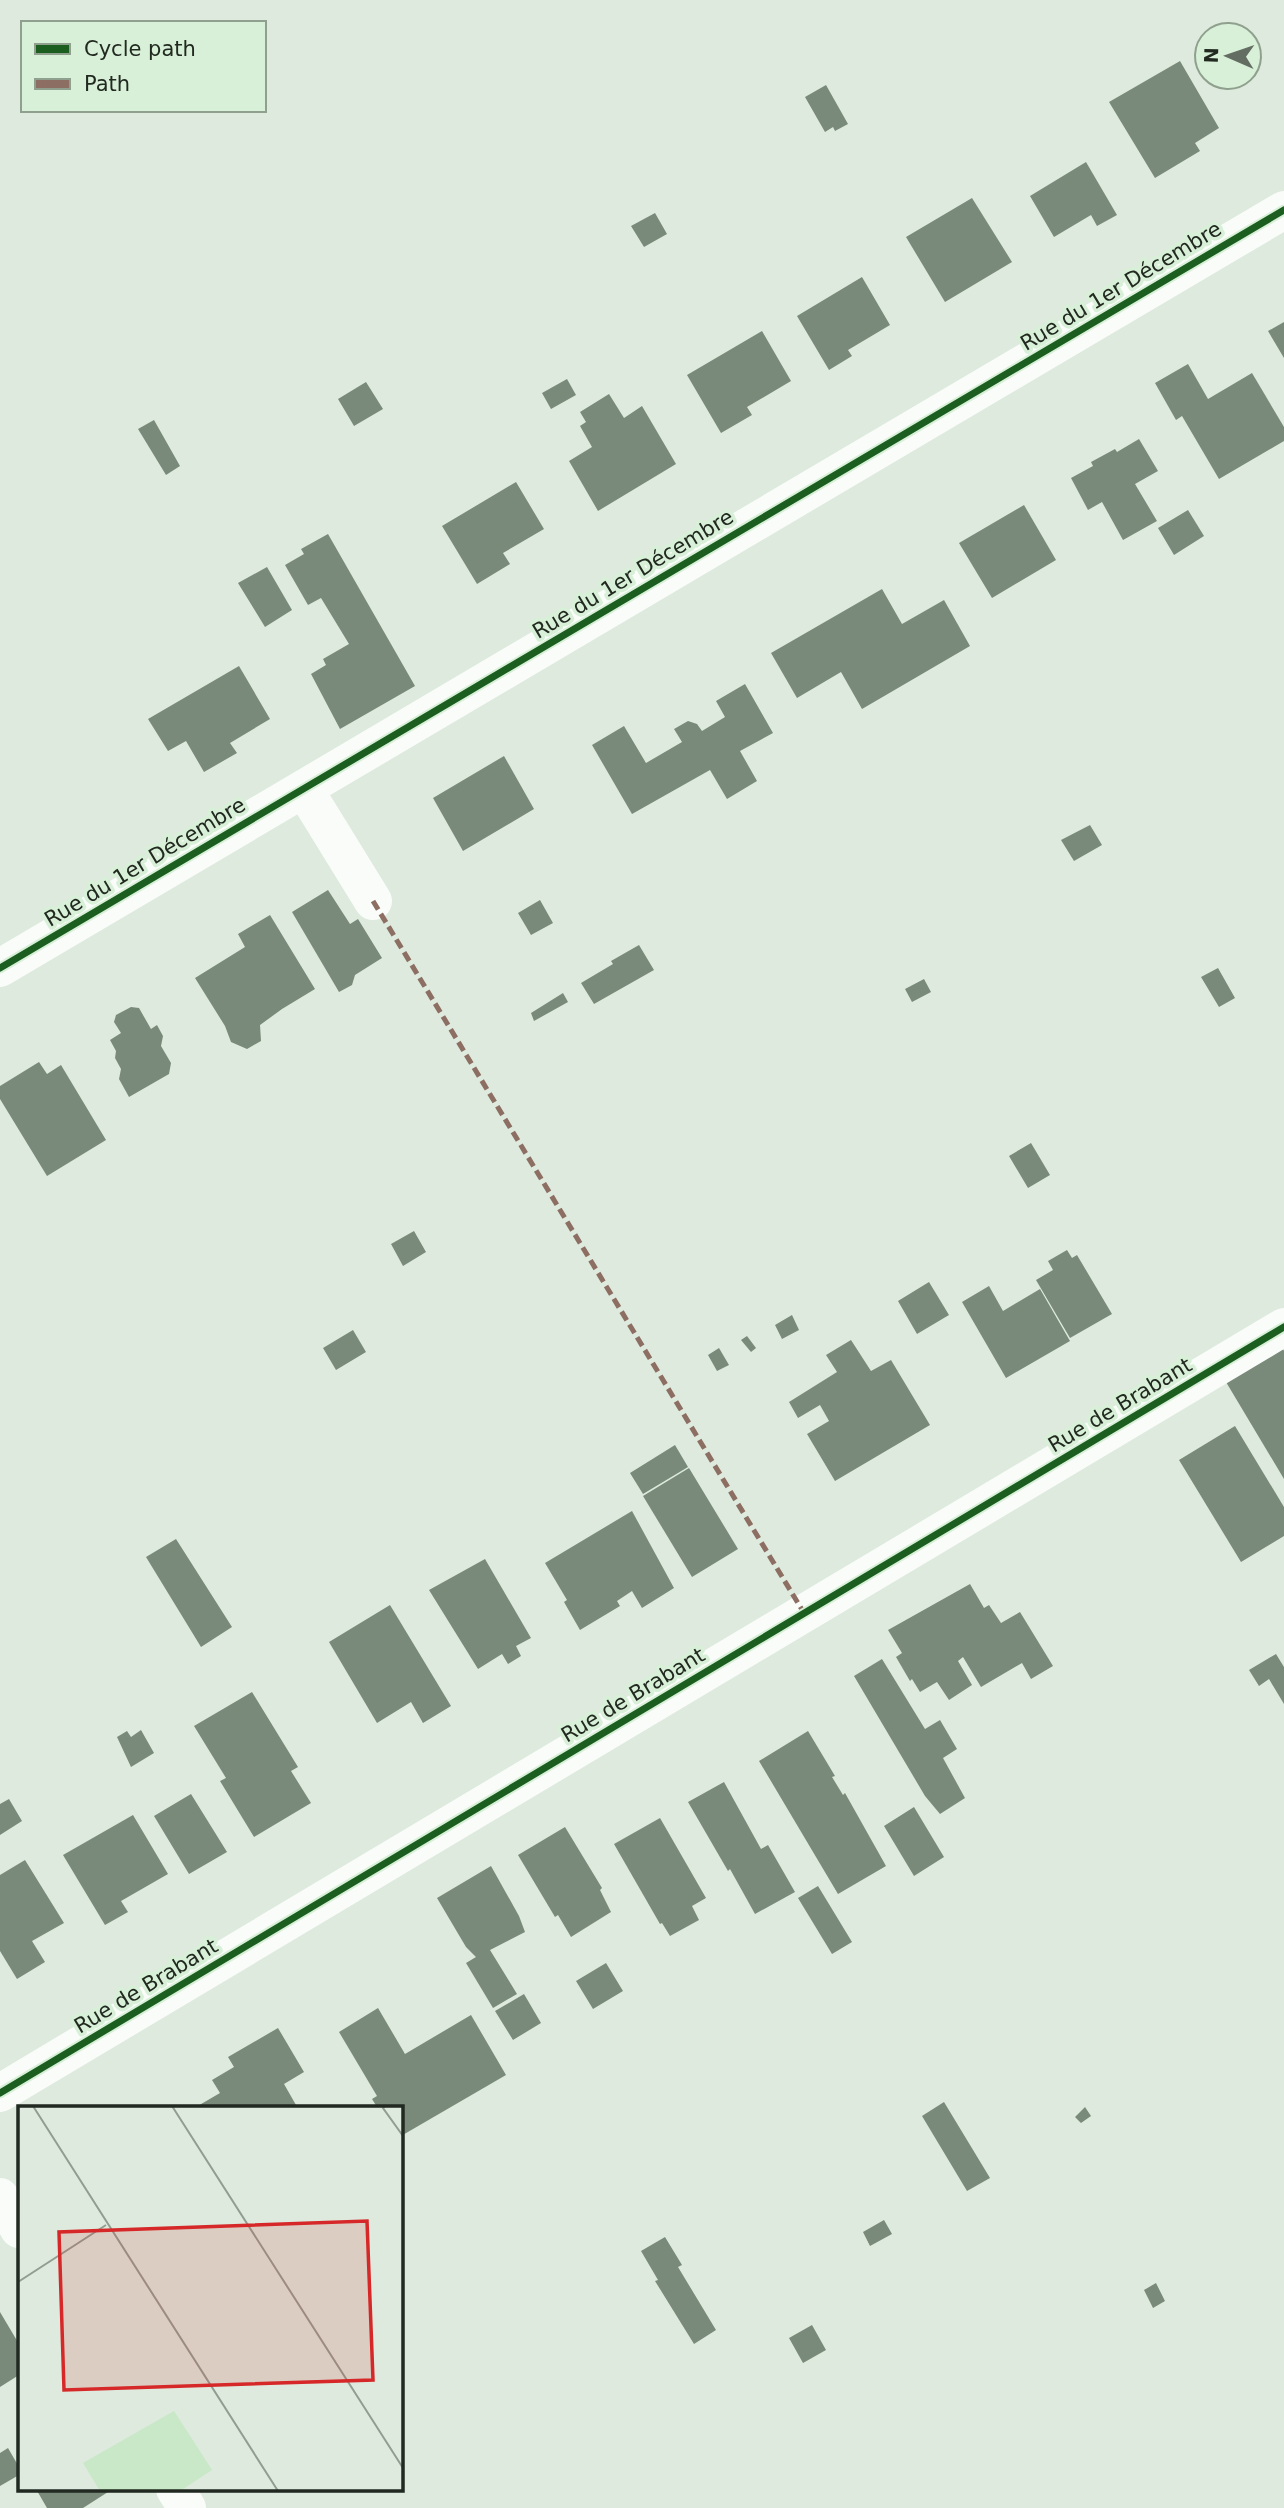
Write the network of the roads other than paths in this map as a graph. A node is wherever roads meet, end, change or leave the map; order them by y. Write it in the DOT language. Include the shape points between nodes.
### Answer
graph roads {
  1 [pos="1284,210"];
  2 [pos="304,789"];
  3 [pos="373,901"];
  4 [pos="0,968"];
  5 [pos="1284,1327"];
  6 [pos="0,2093"];
  7 [pos="0,2197"];
  8 [pos="18,2227"];
  9 [pos="176,2490"];
  10 [pos="187,2508"];
  1 -- 2 [label="street, Rue du 1er Décembre"];
  2 -- 3 [label="street"];
  2 -- 4 [label="street, Rue du 1er Décembre"];
  5 -- 6 [label="street, Rue de Brabant"];
  7 -- 8 [label="street"];
  9 -- 10 [label="street"];
}
